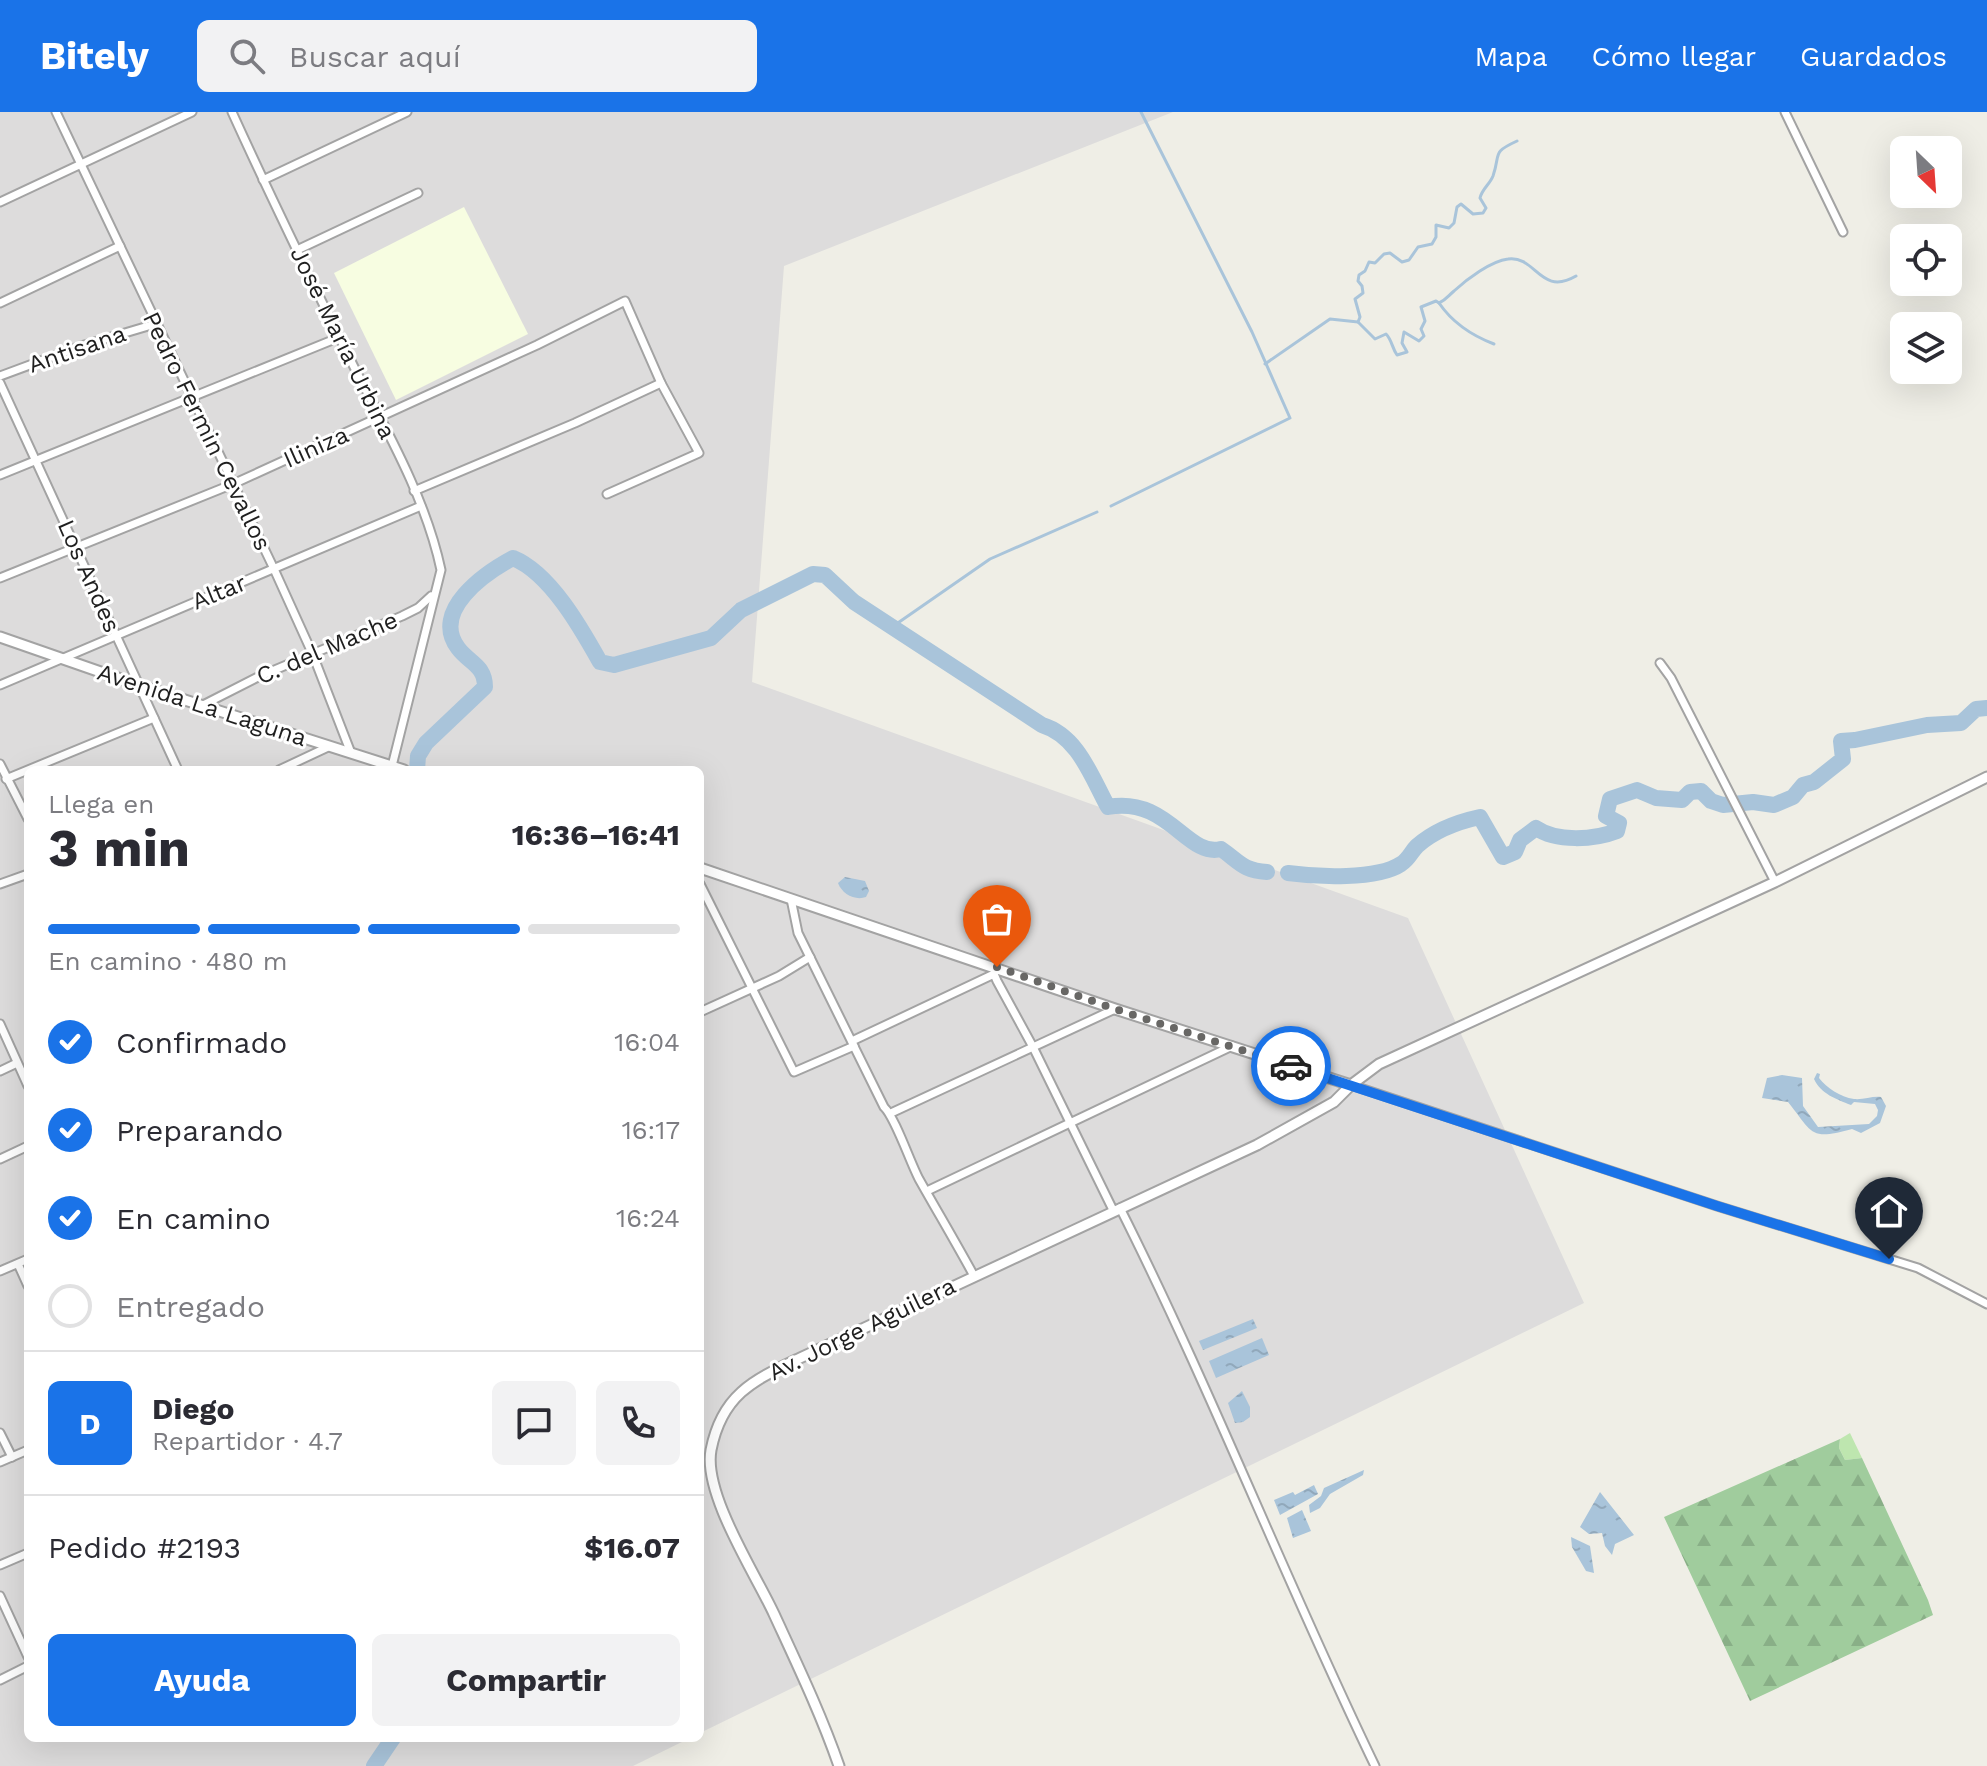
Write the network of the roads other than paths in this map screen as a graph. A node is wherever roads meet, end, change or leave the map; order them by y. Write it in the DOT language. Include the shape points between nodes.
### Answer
graph roads {
  1 [pos="56,112"];
  2 [pos="192,112"];
  3 [pos="232,112"];
  4 [pos="407,112"];
  5 [pos="1785,112"];
  6 [pos="82,164"];
  7 [pos="263,180"];
  8 [pos="418,193"];
  9 [pos="0,202"];
  10 [pos="1843,232"];
  11 [pos="120,246"];
  12 [pos="297,250"];
  13 [pos="0,303"];
  14 [pos="155,324"];
  15 [pos="340,337"];
  16 [pos="0,376"];
  17 [pos="0,383"];
  18 [pos="661,383"];
  19 [pos="192,399"];
  20 [pos="380,418"];
  21 [pos="37,462"];
  22 [pos="0,475"];
  23 [pos="233,484"];
  24 [pos="414,491"];
  25 [pos="607,494"];
  26 [pos="421,506"];
  27 [pos="75,546"];
  28 [pos="274,569"];
  29 [pos="0,578"];
  30 [pos="433,595"];
  31 [pos="116,634"];
  32 [pos="0,637"];
  33 [pos="313,655"];
  34 [pos="62,658"];
  35 [pos="1660,663"];
  36 [pos="0,685"];
  37 [pos="138,685"];
  38 [pos="203,705"];
  39 [pos="154,718"];
  40 [pos="328,747"];
  41 [pos="351,753"];
  42 [pos="0,764"];
  43 [pos="38,766"];
  44 [pos="176,766"];
  45 [pos="288,766"];
  46 [pos="392,766"];
  47 [pos="24,772"];
  48 [pos="1987,777"];
  49 [pos="6,779"];
  50 [pos="24,812"];
  51 [pos="704,869"];
  52 [pos="24,875"];
  53 [pos="1775,882"];
  54 [pos="0,884"];
  55 [pos="704,892"];
  56 [pos="791,899"];
  57 [pos="810,957"];
  58 [pos="995,971"];
  59 [pos="752,987"];
  60 [pos="1115,1009"];
  61 [pos="704,1010"];
  62 [pos="0,1024"];
  63 [pos="853,1043"];
  64 [pos="1232,1046"];
  65 [pos="1033,1047"];
  66 [pos="17,1063"];
  67 [pos="0,1071"];
  68 [pos="24,1078"];
  69 [pos="1351,1085"];
  70 [pos="891,1113"];
  71 [pos="1070,1122"];
  72 [pos="24,1148"];
  73 [pos="0,1159"];
  74 [pos="927,1191"];
  75 [pos="1117,1209"];
  76 [pos="24,1261"];
  77 [pos="18,1264"];
  78 [pos="0,1271"];
  79 [pos="974,1276"];
  80 [pos="24,1277"];
  81 [pos="1987,1304"];
  82 [pos="0,1433"];
  83 [pos="24,1452"];
  84 [pos="12,1457"];
  85 [pos="0,1462"];
  86 [pos="24,1555"];
  87 [pos="0,1565"];
  88 [pos="0,1596"];
  89 [pos="24,1648"];
  90 [pos="24,1668"];
  91 [pos="0,1680"];
  92 [pos="839,1766"];
  93 [pos="1375,1766"];
  1 -- 6 [label="street, Pedro Fermin Cevallos"];
  2 -- 6 [label="street"];
  3 -- 7 [label="street, José María Urbina"];
  4 -- 7 [label="street"];
  5 -- 10 [label="street"];
  6 -- 9 [label="street"];
  6 -- 11 [label="street, Pedro Fermin Cevallos"];
  7 -- 12 [label="street, José María Urbina"];
  8 -- 12 [label="street"];
  11 -- 13 [label="street"];
  11 -- 14 [label="street, Pedro Fermin Cevallos"];
  12 -- 15 [label="street, José María Urbina"];
  14 -- 16 [label="street, Antisana"];
  14 -- 19 [label="street, Pedro Fermin Cevallos"];
  15 -- 19 [label="street"];
  15 -- 20 [label="street, José María Urbina"];
  17 -- 21 [label="street, Los Andes"];
  18 -- 20 [label="street, Iliniza" via="625,301"];
  18 -- 24 [label="street"];
  18 -- 25 [label="street" via="699,453"];
  19 -- 21 [label="street"];
  19 -- 23 [label="street, Pedro Fermin Cevallos"];
  20 -- 23 [label="street, Iliniza"];
  20 -- 24 [label="street, José María Urbina"];
  21 -- 22 [label="street"];
  21 -- 27 [label="street, Los Andes"];
  23 -- 27 [label="street, Iliniza"];
  23 -- 28 [label="street, Pedro Fermin Cevallos"];
  24 -- 26 [label="street, José María Urbina"];
  26 -- 28 [label="street, Altar"];
  26 -- 30 [label="street, José María Urbina" via="441,570"];
  27 -- 29 [label="street, Iliniza"];
  27 -- 31 [label="street, Los Andes"];
  28 -- 31 [label="street, Altar"];
  28 -- 33 [label="street, Pedro Fermin Cevallos"];
  30 -- 33 [label="street, C. del Mache" via="418,608"];
  30 -- 46 [label="street"];
  31 -- 34 [label="street, Altar"];
  31 -- 37 [label="street, Los Andes"];
  32 -- 34 [label="street, Avenida La Laguna"];
  33 -- 38 [label="street, C. del Mache"];
  33 -- 41 [label="street, Pedro Fermin Cevallos"];
  34 -- 36 [label="street, Altar"];
  34 -- 37 [label="street, Avenida La Laguna"];
  35 -- 53 [label="street"];
  37 -- 38 [label="street, Avenida La Laguna"];
  37 -- 39 [label="street, Los Andes"];
  38 -- 40 [label="street, Avenida La Laguna"];
  39 -- 43 [label="street"];
  39 -- 44 [label="street, Los Andes"];
  40 -- 41 [label="street, Avenida La Laguna"];
  40 -- 45 [label="street"];
  41 -- 46 [label="street, Avenida La Laguna"];
  42 -- 49 [label="street"];
  47 -- 49 [label="street"];
  48 -- 53 [label="street, Av. Jorge Aguilera"];
  49 -- 50 [label="street"];
  51 -- 56 [label="street"];
  52 -- 54 [label="street"];
  53 -- 69 [label="street, Av. Jorge Aguilera" via="1379,1064"];
  55 -- 59 [label="street"];
  56 -- 57 [label="street"];
  56 -- 58 [label="street"];
  57 -- 59 [label="street"];
  57 -- 63 [label="street"];
  58 -- 60 [label="street"];
  58 -- 63 [label="street"];
  58 -- 65 [label="street"];
  59 -- 61 [label="street"];
  59 -- 63 [label="street" via="794,1072"];
  60 -- 64 [label="street"];
  60 -- 65 [label="street"];
  62 -- 66 [label="street"];
  63 -- 70 [label="street"];
  64 -- 69 [label="street"];
  64 -- 71 [label="street"];
  65 -- 70 [label="street"];
  65 -- 71 [label="street"];
  66 -- 67 [label="street"];
  66 -- 68 [label="street"];
  69 -- 75 [label="street, Av. Jorge Aguilera" via="1334,1102 1257,1145"];
  69 -- 81 [label="street" via="1918,1268"];
  70 -- 74 [label="street"];
  71 -- 74 [label="street"];
  71 -- 75 [label="street"];
  72 -- 73 [label="street"];
  74 -- 79 [label="street"];
  75 -- 79 [label="street, Av. Jorge Aguilera"];
  75 -- 93 [label="street" via="1176,1319"];
  76 -- 77 [label="street"];
  77 -- 78 [label="street"];
  77 -- 80 [label="street"];
  79 -- 92 [label="street, Av. Jorge Aguilera" via="764,1375 740,1391 713,1441 710,1453 718,1498"];
  82 -- 84 [label="street"];
  83 -- 84 [label="street"];
  84 -- 85 [label="street"];
  86 -- 87 [label="street"];
  88 -- 89 [label="street"];
  90 -- 91 [label="street"];
}
